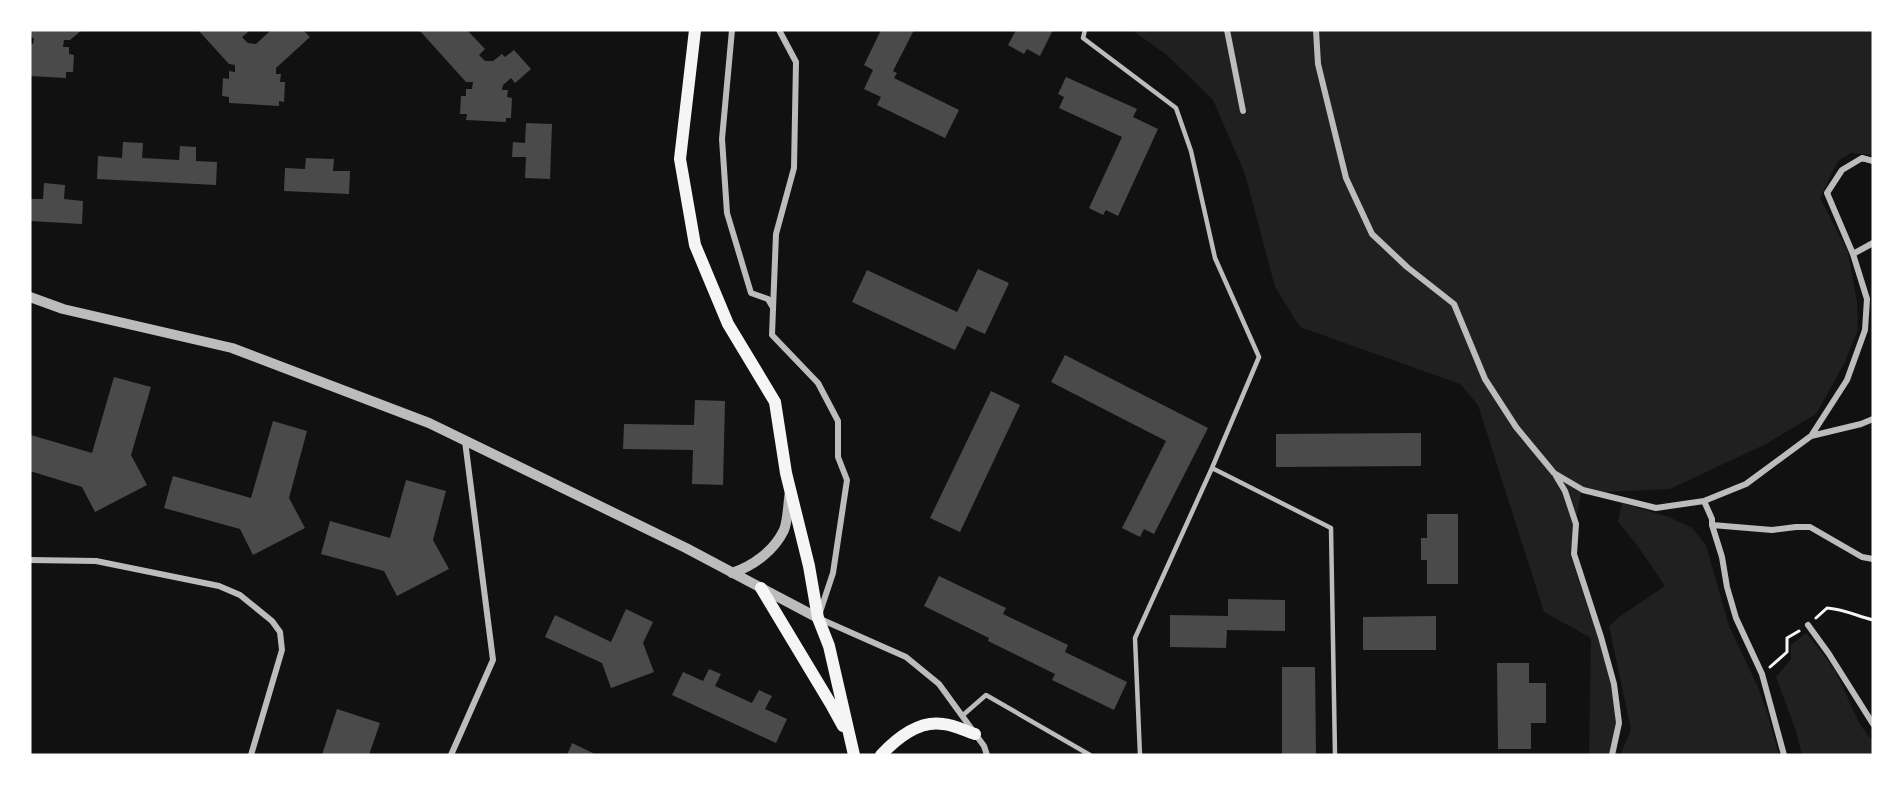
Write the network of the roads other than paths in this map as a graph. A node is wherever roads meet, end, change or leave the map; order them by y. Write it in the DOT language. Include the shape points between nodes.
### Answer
graph roads {
  1 [pos="695,30"];
  2 [pos="732,30"];
  3 [pos="779,30"];
  4 [pos="1084,30"];
  5 [pos="1227,30"];
  6 [pos="1316,30"];
  7 [pos="1243,111"];
  8 [pos="1873,161"];
  9 [pos="1873,243"];
  10 [pos="1853,254"];
  11 [pos="30,297"];
  12 [pos="772,306"];
  13 [pos="1873,326"];
  14 [pos="1865,330"];
  15 [pos="1873,419"];
  16 [pos="1811,436"];
  17 [pos="465,441"];
  18 [pos="1212,468"];
  19 [pos="1554,473"];
  20 [pos="790,490"];
  21 [pos="1704,501"];
  22 [pos="1712,525"];
  23 [pos="1873,559"];
  24 [pos="30,560"];
  25 [pos="732,573"];
  26 [pos="761,588"];
  27 [pos="818,618"];
  28 [pos="1808,625"];
  29 [pos="962,716"];
  30 [pos="1873,724"];
  31 [pos="975,734"];
  32 [pos="850,739"];
  33 [pos="251,755"];
  34 [pos="451,755"];
  35 [pos="854,755"];
  36 [pos="881,755"];
  37 [pos="987,755"];
  38 [pos="1090,755"];
  39 [pos="1140,755"];
  40 [pos="1335,755"];
  41 [pos="1612,755"];
  42 [pos="1784,755"];
  1 -- 20 [label="main road" via="680,159 695,244 728,324 775,402"];
  2 -- 12 [label="street" via="722,140 727,213 751,292 768,298"];
  3 -- 12 [label="street" via="796,62 794,168 776,234"];
  4 -- 18 [label="lane" via="1083,38 1176,108 1191,151 1215,258 1259,357"];
  5 -- 7 [label="street"];
  6 -- 19 [label="street" via="1318,64 1346,178 1372,234 1454,304 1485,379 1516,427"];
  8 -- 10 [label="street" via="1862,158 1842,170 1827,193"];
  9 -- 10 [label="street"];
  10 -- 14 [label="street" via="1867,299"];
  11 -- 17 [label="street" via="63,309 232,348 429,423"];
  12 -- 27 [label="street" via="772,335 818,383 838,422 838,457 847,480 833,573"];
  13 -- 14 [label="street"];
  14 -- 16 [label="street" via="1847,380"];
  15 -- 16 [label="street"];
  16 -- 21 [label="street" via="1746,484"];
  17 -- 25 [label="street"];
  17 -- 34 [label="street" via="493,660"];
  18 -- 39 [label="lane" via="1135,638"];
  18 -- 40 [label="lane" via="1331,528"];
  19 -- 21 [label="street" via="1583,490 1656,508"];
  19 -- 41 [label="street" via="1576,524 1574,554 1614,684 1619,723"];
  20 -- 25 [label="street" via="784,530 767,553 747,568"];
  20 -- 27 [label="main road"];
  21 -- 22 [label="street"];
  22 -- 23 [label="street" via="1772,530 1810,527 1862,557"];
  22 -- 42 [label="street" via="1736,618 1762,674"];
  24 -- 33 [label="street" via="96,561 219,586 240,595 272,621 280,632 282,650"];
  25 -- 26 [label="street"];
  26 -- 27 [label="street"];
  26 -- 32 [label="main road"];
  27 -- 29 [label="street" via="906,657 939,684"];
  27 -- 32 [label="main road" via="829,646"];
  28 -- 30 [label="street"];
  29 -- 31 [label="street"];
  29 -- 38 [label="lane" via="986,695"];
  31 -- 36 [label="main road" via="940,723 926,725 901,736"];
  31 -- 37 [label="street"];
  32 -- 35 [label="main road"];
}
